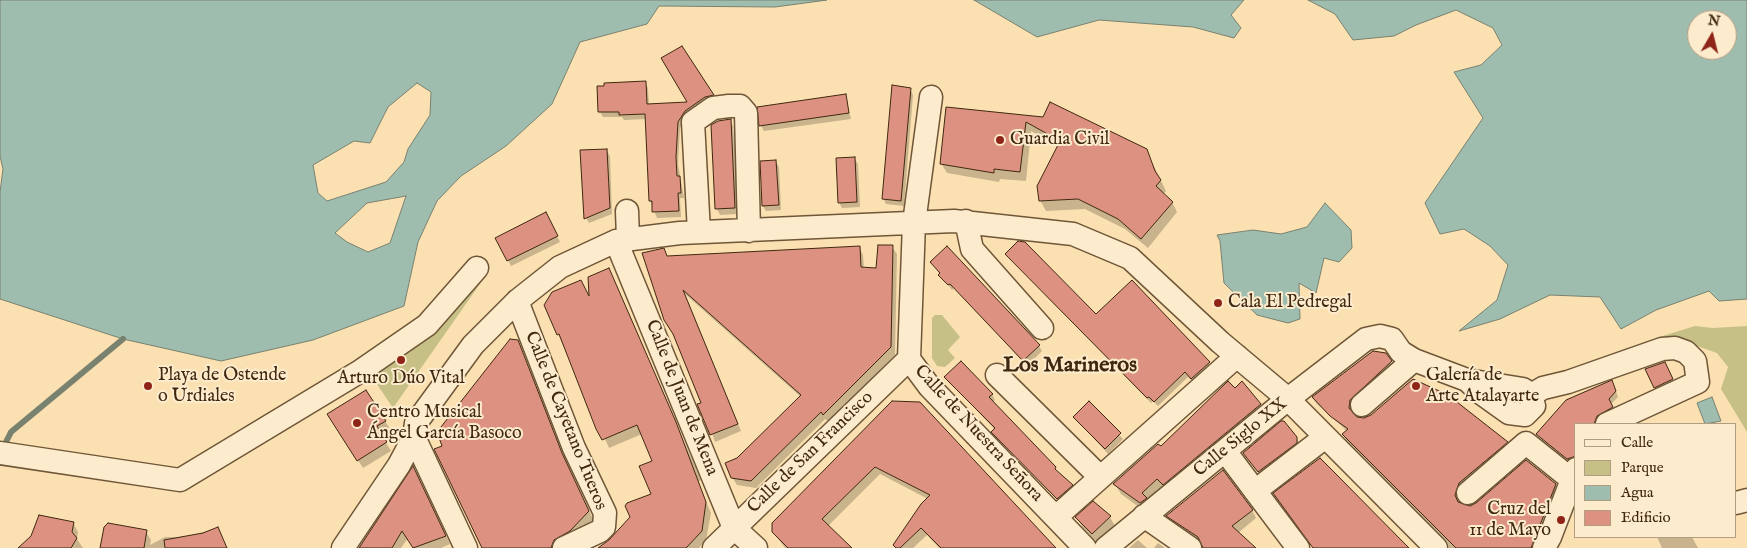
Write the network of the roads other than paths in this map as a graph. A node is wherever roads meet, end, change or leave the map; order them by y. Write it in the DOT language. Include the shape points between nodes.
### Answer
graph roads {
  1 [pos="931,97"];
  2 [pos="626,211"];
  3 [pos="966,221"];
  4 [pos="914,223"];
  5 [pos="749,231"];
  6 [pos="699,232"];
  7 [pos="622,240"];
  8 [pos="477,268"];
  9 [pos="517,301"];
  10 [pos="1042,328"];
  11 [pos="1237,356"];
  12 [pos="909,359"];
  13 [pos="1414,360"];
  14 [pos="997,375"];
  15 [pos="1288,399"];
  16 [pos="1362,405"];
  17 [pos="1608,423"];
  18 [pos="414,437"];
  19 [pos="1324,438"];
  20 [pos="1224,451"];
  21 [pos="6,454"];
  22 [pos="1574,474"];
  23 [pos="1100,477"];
  24 [pos="1254,490"];
  25 [pos="1468,493"];
  26 [pos="1144,516"];
  27 [pos="1056,517"];
  28 [pos="1566,523"];
  29 [pos="734,528"];
  30 [pos="1426,539"];
  31 [pos="343,548"];
  32 [pos="466,548"];
  33 [pos="564,548"];
  34 [pos="714,548"];
  35 [pos="756,548"];
  36 [pos="1084,548"];
  37 [pos="1106,548"];
  38 [pos="1190,548"];
  39 [pos="1298,548"];
  40 [pos="1544,548"];
  1 -- 4 [label="street, Calle de Nuestra Señora"];
  2 -- 7 [label="street, Calle de Juan de Mena"];
  3 -- 4 [label="street"];
  3 -- 10 [label="street" via="972,249"];
  3 -- 11 [label="street" via="1060,232 1118,252 1141,268"];
  4 -- 5 [label="street"];
  4 -- 12 [label="street, Calle de Nuestra Señora"];
  5 -- 6 [label="street"];
  5 -- 6 [label="street" via="746,113 740,106 728,106 713,108 693,122"];
  6 -- 7 [label="street"];
  7 -- 9 [label="street" via="560,267"];
  7 -- 29 [label="street, Calle de Juan de Mena"];
  8 -- 21 [label="street" via="427,325 358,372 180,480"];
  9 -- 18 [label="street" via="473,345 416,423"];
  9 -- 33 [label="street, Calle de Cayetano Tueros" via="574,448 605,513 604,527 600,531"];
  11 -- 15 [label="street"];
  11 -- 23 [label="street"];
  12 -- 27 [label="street, Calle de Nuestra Señora" via="929,386"];
  12 -- 29 [label="street, Calle de San Francisco"];
  13 -- 15 [label="street, Calle Siglo XX" via="1401,352 1392,339 1380,336 1366,339"];
  13 -- 16 [label="street"];
  13 -- 17 [label="street" via="1468,380 1498,407 1517,416 1530,411 1534,406 1531,395 1544,388 1662,348 1686,352 1695,361 1698,382"];
  14 -- 23 [label="street"];
  15 -- 19 [label="street"];
  15 -- 20 [label="street, Calle Siglo XX"];
  18 -- 31 [label="street" via="400,465"];
  18 -- 32 [label="street"];
  19 -- 24 [label="street"];
  19 -- 30 [label="street"];
  20 -- 24 [label="street"];
  20 -- 26 [label="street, Calle Siglo XX"];
  22 -- 25 [label="street" via="1526,443"];
  22 -- 28 [label="street"];
  23 -- 27 [label="street"];
  24 -- 39 [label="street"];
  26 -- 37 [label="street, Calle Siglo XX"];
  26 -- 38 [label="street"];
  27 -- 36 [label="street, Calle de Nuestra Señora"];
  28 -- 40 [label="street"];
  29 -- 34 [label="street, Calle de San Francisco"];
  29 -- 35 [label="street, Calle de Juan de Mena"];
}
